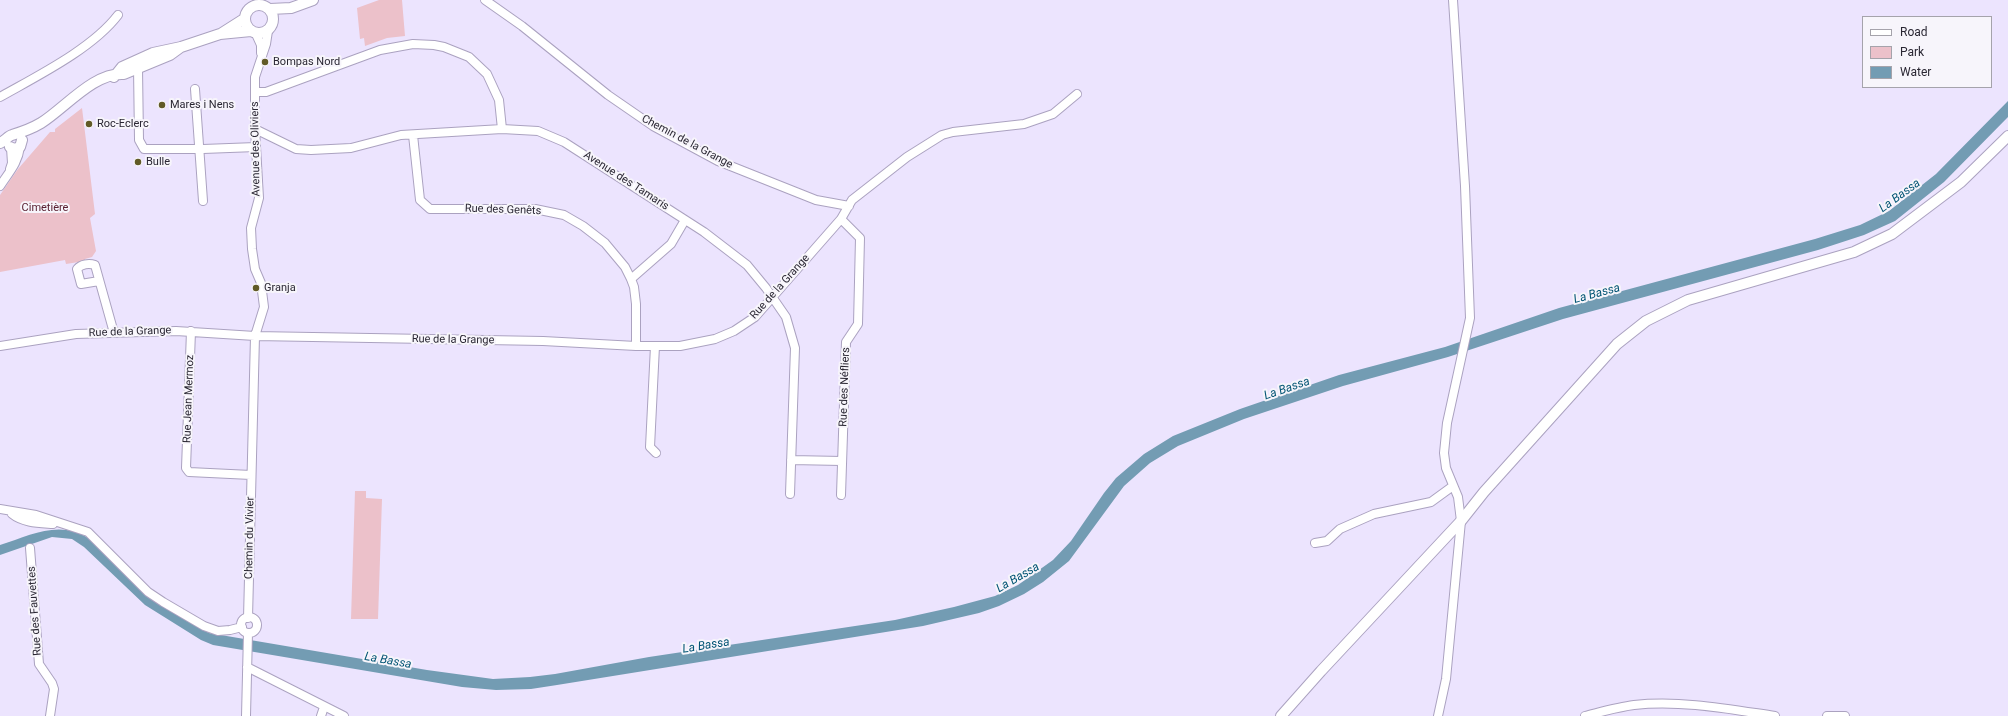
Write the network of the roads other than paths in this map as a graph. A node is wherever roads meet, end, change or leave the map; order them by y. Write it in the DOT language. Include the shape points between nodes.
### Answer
graph roads {
  1 [pos="313,0"];
  2 [pos="485,0"];
  3 [pos="1453,0"];
  4 [pos="292,8"];
  5 [pos="270,10"];
  6 [pos="118,15"];
  7 [pos="244,18"];
  8 [pos="270,27"];
  9 [pos="253,32"];
  10 [pos="220,34"];
  11 [pos="181,47"];
  12 [pos="262,56"];
  13 [pos="138,68"];
  14 [pos="117,74"];
  15 [pos="195,89"];
  16 [pos="255,92"];
  17 [pos="1077,94"];
  18 [pos="0,97"];
  19 [pos="255,129"];
  20 [pos="502,129"];
  21 [pos="413,135"];
  22 [pos="2008,136"];
  23 [pos="11,144"];
  24 [pos="256,147"];
  25 [pos="198,148"];
  26 [pos="0,186"];
  27 [pos="203,201"];
  28 [pos="849,206"];
  29 [pos="841,219"];
  30 [pos="685,220"];
  31 [pos="631,279"];
  32 [pos="99,281"];
  33 [pos="773,298"];
  34 [pos="191,331"];
  35 [pos="114,333"];
  36 [pos="255,336"];
  37 [pos="0,346"];
  38 [pos="636,346"];
  39 [pos="656,346"];
  40 [pos="656,452"];
  41 [pos="252,459"];
  42 [pos="792,460"];
  43 [pos="842,461"];
  44 [pos="251,475"];
  45 [pos="1453,486"];
  46 [pos="790,494"];
  47 [pos="841,494"];
  48 [pos="6,511"];
  49 [pos="1461,520"];
  50 [pos="1315,543"];
  51 [pos="30,548"];
  52 [pos="248,618"];
  53 [pos="246,633"];
  54 [pos="247,667"];
  55 [pos="324,706"];
  56 [pos="50,716"];
  57 [pos="246,716"];
  58 [pos="321,716"];
  59 [pos="344,716"];
  60 [pos="1281,716"];
  61 [pos="1438,716"];
  62 [pos="1585,716"];
  63 [pos="1775,716"];
  64 [pos="1827,716"];
  65 [pos="1845,716"];
  1 -- 4 [label="main road"];
  2 -- 28 [label="street, Chemin de la Grange" via="522,26 608,95 653,126 718,161 816,200"];
  3 -- 45 [label="street" via="1470,318 1447,423 1444,453 1446,468"];
  4 -- 5 [label="main road"];
  4 -- 8 [label="main road"];
  5 -- 7 [label="main road" via="261,5 252,7"];
  5 -- 8 [label="main road" via="273,15"];
  6 -- 18 [label="street" via="109,26 64,60"];
  7 -- 9 [label="main road" via="245,24"];
  7 -- 10 [label="main road"];
  8 -- 9 [label="main road"];
  8 -- 12 [label="street, Avenue des Oliviers"];
  9 -- 10 [label="main road"];
  9 -- 12 [label="street, Avenue des Oliviers" via="261,45"];
  10 -- 11 [label="main road"];
  11 -- 13 [label="main road" via="170,55"];
  11 -- 14 [label="main road" via="153,53 122,67"];
  12 -- 16 [label="street, Avenue des Oliviers"];
  13 -- 14 [label="main road"];
  13 -- 25 [label="street" via="139,140 144,149"];
  14 -- 23 [label="main road" via="92,84"];
  15 -- 25 [label="street"];
  16 -- 19 [label="street, Avenue des Oliviers"];
  16 -- 20 [label="street" via="266,92 385,49 413,44 444,47 469,57 487,74 499,100"];
  17 -- 28 [label="street, Rue de la Grange" via="1053,114 1024,124 942,135 907,158 852,200"];
  19 -- 21 [label="street, Avenue des Tamaris" via="296,150 351,148 383,138"];
  19 -- 24 [label="street, Avenue des Oliviers"];
  20 -- 21 [label="street, Avenue des Tamaris"];
  20 -- 30 [label="street, Avenue des Tamaris" via="538,131 552,136"];
  21 -- 31 [label="street, Rue des Genêts" via="420,200 430,209 535,209 564,215 605,243 625,267"];
  22 -- 49 [label="main road" via="1961,182 1892,234 1854,252 1688,300 1646,321 1617,344"];
  23 -- 26 [label="street" via="12,164"];
  24 -- 25 [label="street"];
  24 -- 36 [label="street, Avenue des Oliviers" via="258,198 251,228 252,249 264,307"];
  25 -- 27 [label="street"];
  28 -- 29 [label="street, Rue de la Grange"];
  29 -- 33 [label="street, Rue de la Grange"];
  29 -- 43 [label="street, Rue des Néfliers" via="860,238 858,324 846,342"];
  30 -- 31 [label="street" via="671,244"];
  30 -- 33 [label="street, Avenue des Tamaris" via="747,265"];
  31 -- 38 [label="street, Rue des Genêts" via="636,304"];
  32 -- 35 [label="street"];
  33 -- 39 [label="street, Rue de la Grange" via="755,317 715,340 680,346"];
  33 -- 42 [label="street, Avenue des Tamaris" via="786,317 795,348"];
  34 -- 35 [label="street, Rue de la Grange"];
  34 -- 36 [label="street, Rue de la Grange"];
  34 -- 44 [label="street, Rue Jean Mermoz" via="186,468 188,472"];
  35 -- 37 [label="street, Rue de la Grange" via="76,334"];
  36 -- 38 [label="street, Rue de la Grange" via="544,341"];
  36 -- 41 [label="street, Avenue des Oliviers"];
  38 -- 39 [label="street, Rue de la Grange"];
  39 -- 40 [label="street" via="650,447"];
  41 -- 44 [label="street, Chemin du Vivier"];
  42 -- 43 [label="street"];
  42 -- 46 [label="street, Avenue des Tamaris"];
  43 -- 47 [label="street, Rue des Néfliers"];
  44 -- 52 [label="street, Chemin du Vivier"];
  45 -- 49 [label="street" via="1458,497"];
  45 -- 50 [label="street" via="1431,502 1374,514 1340,529 1327,541"];
  48 -- 53 [label="street" via="36,515 88,532 148,592 204,626 218,631"];
  49 -- 60 [label="main road"];
  49 -- 61 [label="street" via="1446,679"];
  51 -- 56 [label="street, Rue des Fauvettes" via="39,664 54,689"];
  52 -- 53 [label="street" via="242,622"];
  52 -- 53 [label="street" via="255,620 257,626 254,632"];
  53 -- 54 [label="street"];
  54 -- 55 [label="street"];
  54 -- 57 [label="street"];
  55 -- 58 [label="street"];
  55 -- 59 [label="street"];
  62 -- 63 [label="street" via="1632,705 1661,704 1710,706"];
  64 -- 65 [label="street"];
}
